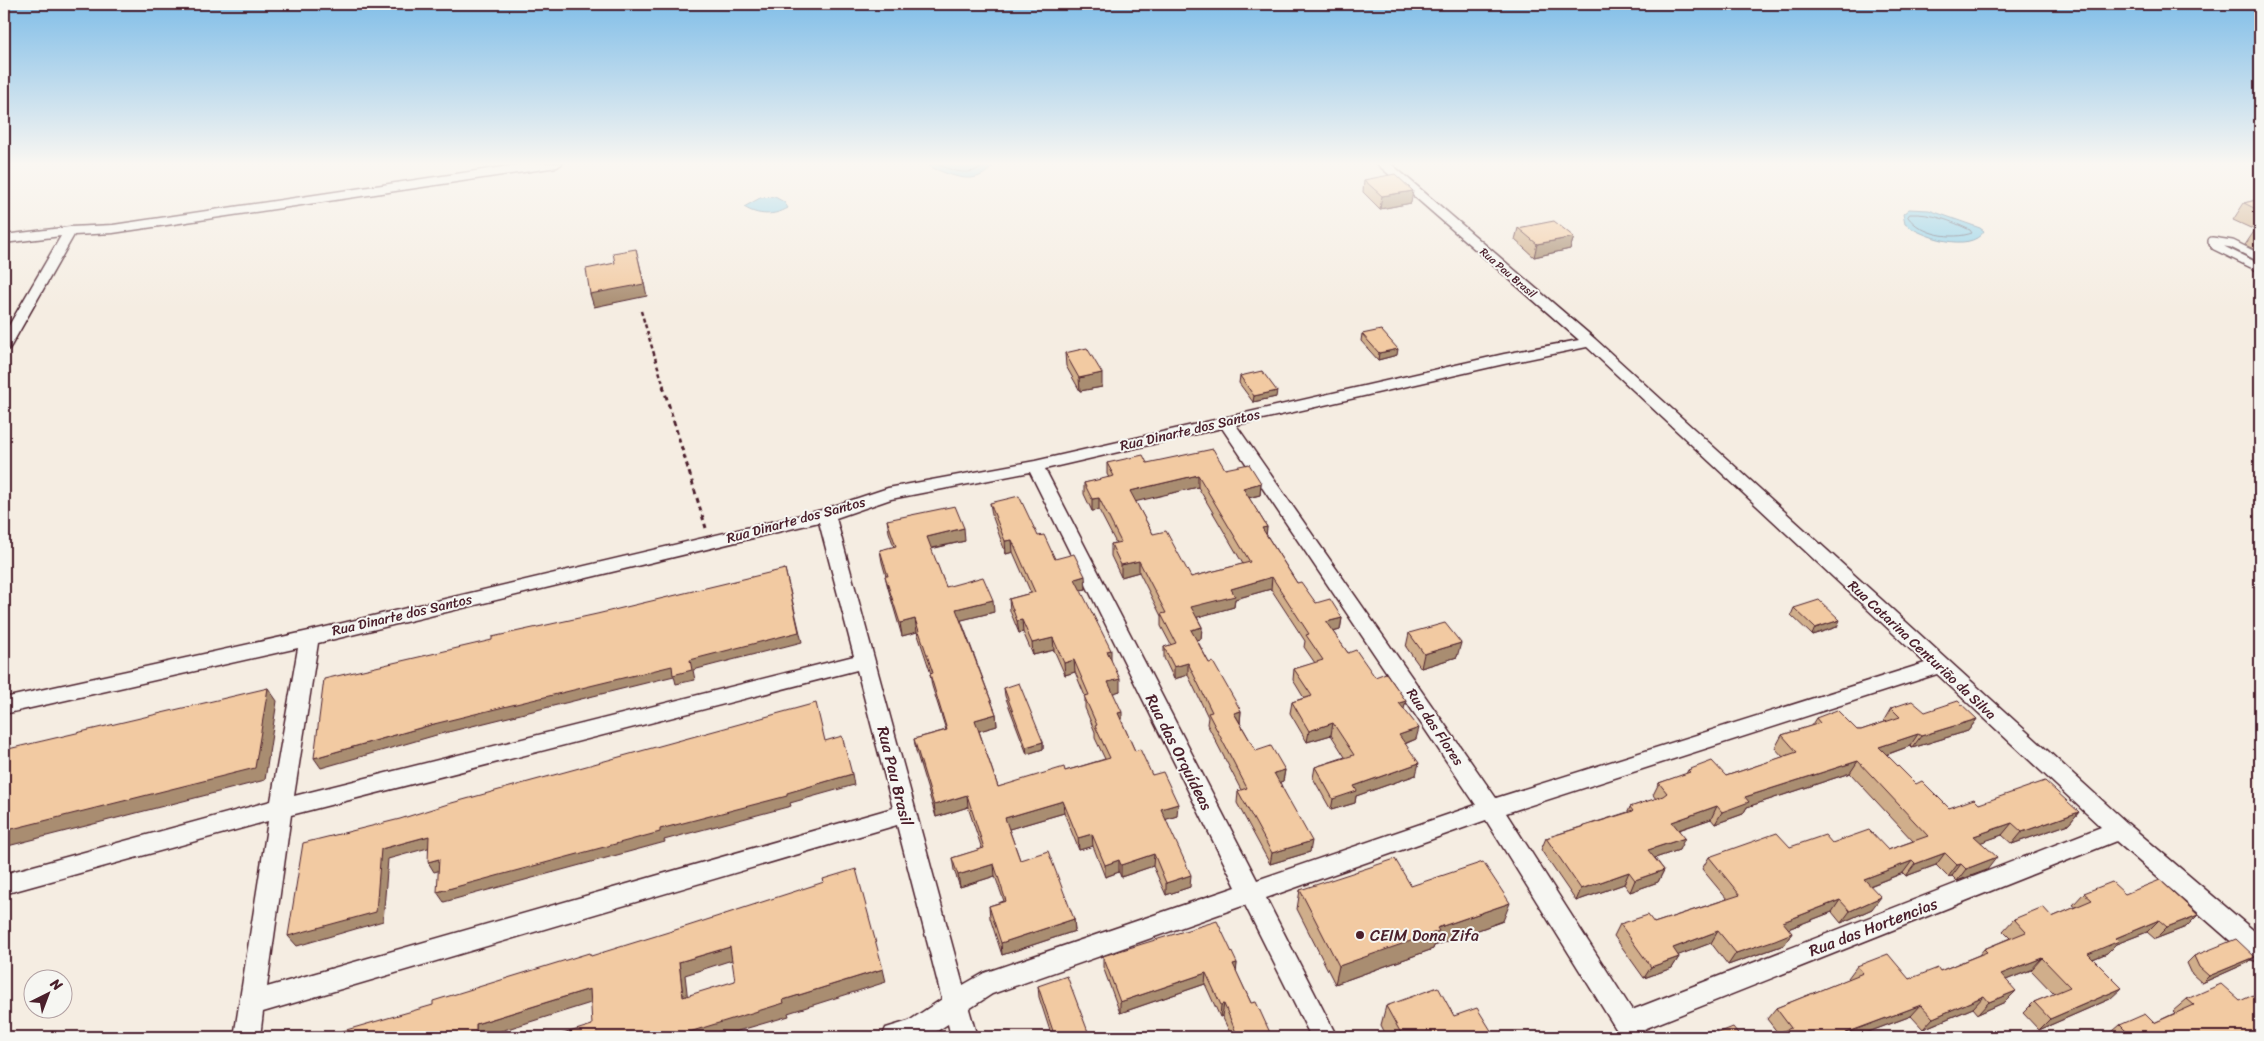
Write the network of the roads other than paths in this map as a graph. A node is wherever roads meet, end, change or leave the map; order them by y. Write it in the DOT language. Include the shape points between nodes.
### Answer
graph roads {
  1 [pos="225,212"];
  2 [pos="1438,212"];
  3 [pos="70,231"];
  4 [pos="4,239"];
  5 [pos="2260,258"];
  6 [pos="2260,268"];
  7 [pos="1590,342"];
  8 [pos="4,346"];
  9 [pos="1226,422"];
  10 [pos="1035,466"];
  11 [pos="826,515"];
  12 [pos="309,638"];
  13 [pos="865,661"];
  14 [pos="1939,666"];
  15 [pos="4,706"];
  16 [pos="281,808"];
  17 [pos="1491,809"];
  18 [pos="904,814"];
  19 [pos="2120,830"];
  20 [pos="4,884"];
  21 [pos="1250,894"];
  22 [pos="2260,951"];
  23 [pos="253,1003"];
  24 [pos="956,1004"];
  25 [pos="1631,1031"];
  26 [pos="248,1037"];
  27 [pos="895,1037"];
  28 [pos="964,1037"];
  29 [pos="1324,1037"];
  1 -- 3 [label="street"];
  2 -- 7 [label="street, Rua Pau Brasil"];
  3 -- 4 [label="street"];
  3 -- 8 [label="street"];
  5 -- 6 [label="lane" via="2232,244 2212,240 2215,246"];
  7 -- 9 [label="street, Rua Dinarte dos Santos"];
  7 -- 14 [label="street, Rua Catarina Centurião da Silva"];
  9 -- 10 [label="street, Rua Dinarte dos Santos"];
  9 -- 17 [label="street, Rua das Flores"];
  10 -- 11 [label="street, Rua Dinarte dos Santos" via="888,494"];
  10 -- 21 [label="street, Rua das Orquídeas"];
  11 -- 12 [label="street, Rua Dinarte dos Santos"];
  11 -- 13 [label="street, Rua Pau Brasil"];
  12 -- 15 [label="street, Rua Dinarte dos Santos"];
  12 -- 16 [label="street"];
  13 -- 16 [label="street"];
  13 -- 18 [label="street, Rua Pau Brasil"];
  14 -- 17 [label="street"];
  14 -- 19 [label="street, Rua Catarina Centurião da Silva"];
  16 -- 20 [label="street"];
  16 -- 23 [label="street"];
  17 -- 21 [label="street"];
  17 -- 25 [label="street, Rua das Flores"];
  18 -- 23 [label="street"];
  18 -- 24 [label="street, Rua Pau Brasil"];
  19 -- 22 [label="street, Rua Catarina Centurião da Silva"];
  19 -- 25 [label="street, Rua das Hortencias"];
  21 -- 24 [label="street" via="984,985"];
  21 -- 29 [label="street, Rua das Orquídeas"];
  23 -- 26 [label="street"];
  24 -- 27 [label="street" via="915,1031"];
  24 -- 28 [label="street, Rua Pau Brasil"];
}
